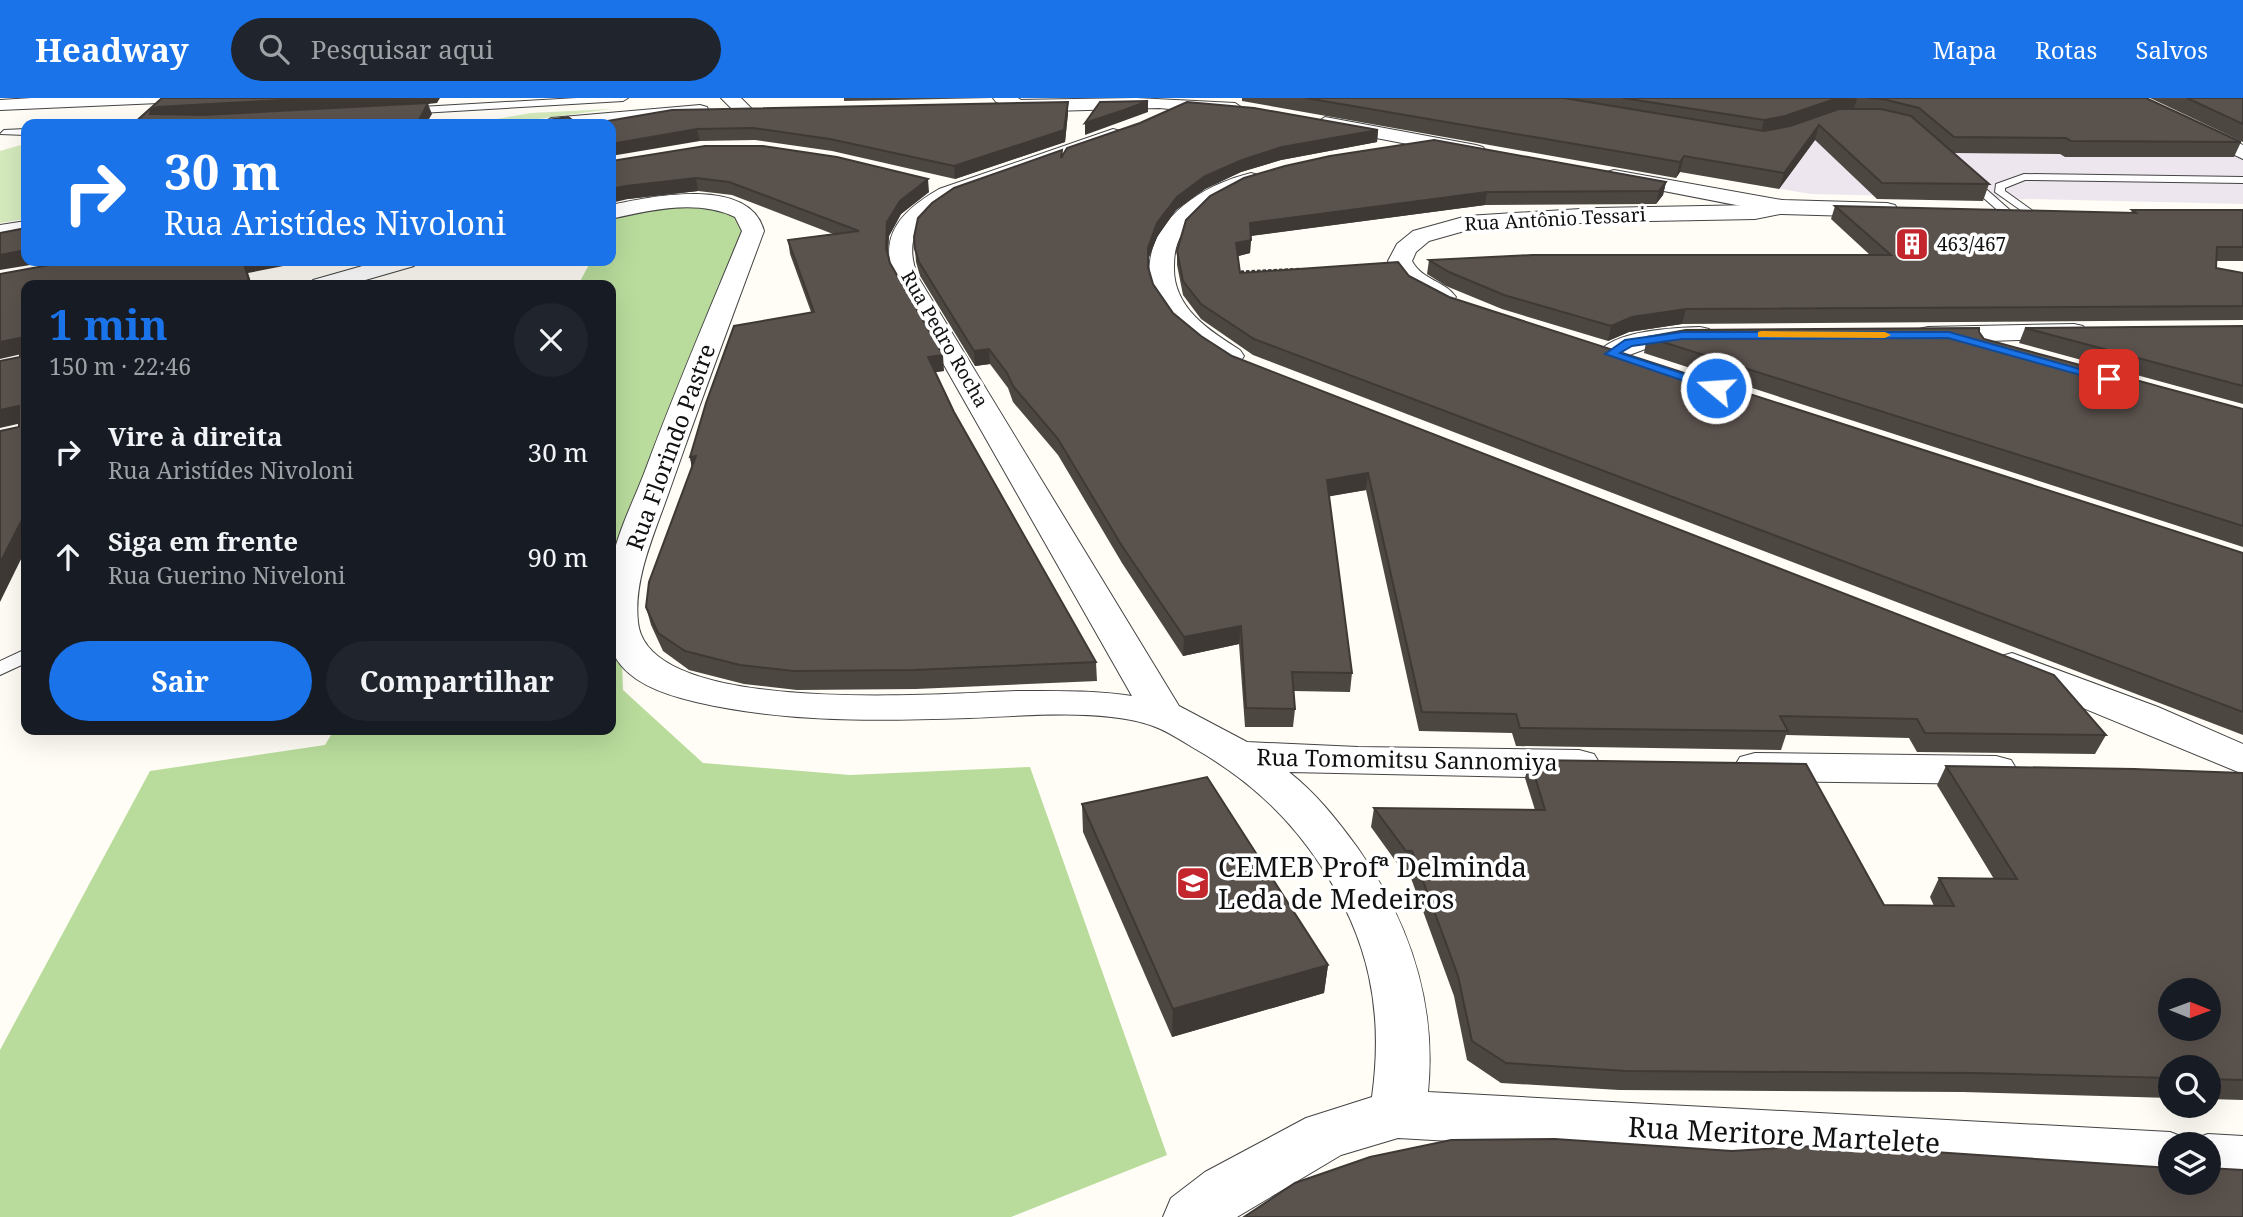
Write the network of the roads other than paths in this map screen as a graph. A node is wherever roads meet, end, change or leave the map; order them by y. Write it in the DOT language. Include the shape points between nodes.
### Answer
graph roads {
  1 [pos="117,98"];
  2 [pos="159,98"];
  3 [pos="624,98"];
  4 [pos="1002,98"];
  5 [pos="2130,98"];
  6 [pos="38,104"];
  7 [pos="712,104"];
  8 [pos="1187,104"];
  9 [pos="0,105"];
  10 [pos="744,106"];
  11 [pos="982,106"];
  12 [pos="1021,106"];
  13 [pos="397,111"];
  14 [pos="1254,111"];
  15 [pos="594,119"];
  16 [pos="1304,120"];
  17 [pos="21,132"];
  18 [pos="4,133"];
  19 [pos="1434,144"];
  20 [pos="2243,153"];
  21 [pos="1340,156"];
  22 [pos="1501,156"];
  23 [pos="1282,168"];
  24 [pos="1958,170"];
  25 [pos="1594,173"];
  26 [pos="2243,180"];
  27 [pos="1687,190"];
  28 [pos="1782,207"];
  29 [pos="616,211"];
  30 [pos="1903,211"];
  31 [pos="1675,212"];
  32 [pos="1968,212"];
  33 [pos="2018,213"];
  34 [pos="2056,214"];
  35 [pos="388,266"];
  36 [pos="340,280"];
  37 [pos="1470,309"];
  38 [pos="2101,332"];
  39 [pos="1720,334"];
  40 [pos="1908,335"];
  41 [pos="1949,335"];
  42 [pos="2042,361"];
  43 [pos="1650,367"];
  44 [pos="1254,369"];
  45 [pos="1991,657"];
  46 [pos="21,658"];
  47 [pos="0,669"];
  48 [pos="1163,714"];
  49 [pos="1243,756"];
  50 [pos="2243,760"];
  51 [pos="1623,765"];
  52 [pos="1721,766"];
  53 [pos="2028,771"];
  54 [pos="2180,772"];
  55 [pos="2243,773"];
  56 [pos="1398,1114"];
  57 [pos="2158,1156"];
  58 [pos="2221,1160"];
  59 [pos="2243,1161"];
  60 [pos="1192,1217"];
  1 -- 6 [label="street"];
  2 -- 6 [label="street"];
  3 -- 13 [label="lane"];
  4 -- 12 [label="street"];
  5 -- 20 [label="street"];
  6 -- 9 [label="street"];
  7 -- 10 [label="street"];
  7 -- 15 [label="street"];
  8 -- 12 [label="street"];
  8 -- 14 [label="street"];
  8 -- 48 [label="street, Rua Pedro Rocha" via="1132,128 943,186 907,228 899,256 906,277"];
  11 -- 12 [label="street"];
  16 -- 19 [label="street"];
  17 -- 18 [label="lane"];
  19 -- 21 [label="street"];
  19 -- 22 [label="street"];
  23 -- 44 [label="street" via="1256,176 1195,208 1173,228 1159,273 1162,292 1199,338"];
  24 -- 33 [label="lane"];
  25 -- 27 [label="street"];
  26 -- 33 [label="lane" via="2024,177 2000,186"];
  27 -- 28 [label="street"];
  27 -- 31 [label="street, Rua Antônio Tessari"];
  28 -- 30 [label="street"];
  28 -- 31 [label="street" via="1755,212"];
  29 -- 48 [label="street, Rua Florindo Pastre" via="652,204 728,206 750,218 753,231 687,396 634,547 617,610 631,659 655,676 696,692 760,702 829,708 1100,705"];
  31 -- 37 [label="street, Rua Antônio Tessari" via="1466,223 1421,236 1405,249 1400,261 1405,274"];
  32 -- 33 [label="street"];
  33 -- 34 [label="street"];
  35 -- 36 [label="street"];
  38 -- 41 [label="street"];
  39 -- 43 [label="street" via="1650,338 1598,350"];
  40 -- 41 [label="street"];
  41 -- 42 [label="street"];
  45 -- 50 [label="street"];
  46 -- 47 [label="lane"];
  48 -- 49 [label="street"];
  49 -- 51 [label="street, Rua Tomomitsu Sannomiya"];
  49 -- 56 [label="street" via="1296,799 1371,906 1393,967 1404,1040"];
  52 -- 53 [label="street"];
  54 -- 55 [label="street"];
  56 -- 57 [label="street, Rua Meritore Martelete"];
  56 -- 60 [label="street, Rua Meritore Martelete" via="1326,1135 1226,1191"];
  58 -- 59 [label="street"];
}
